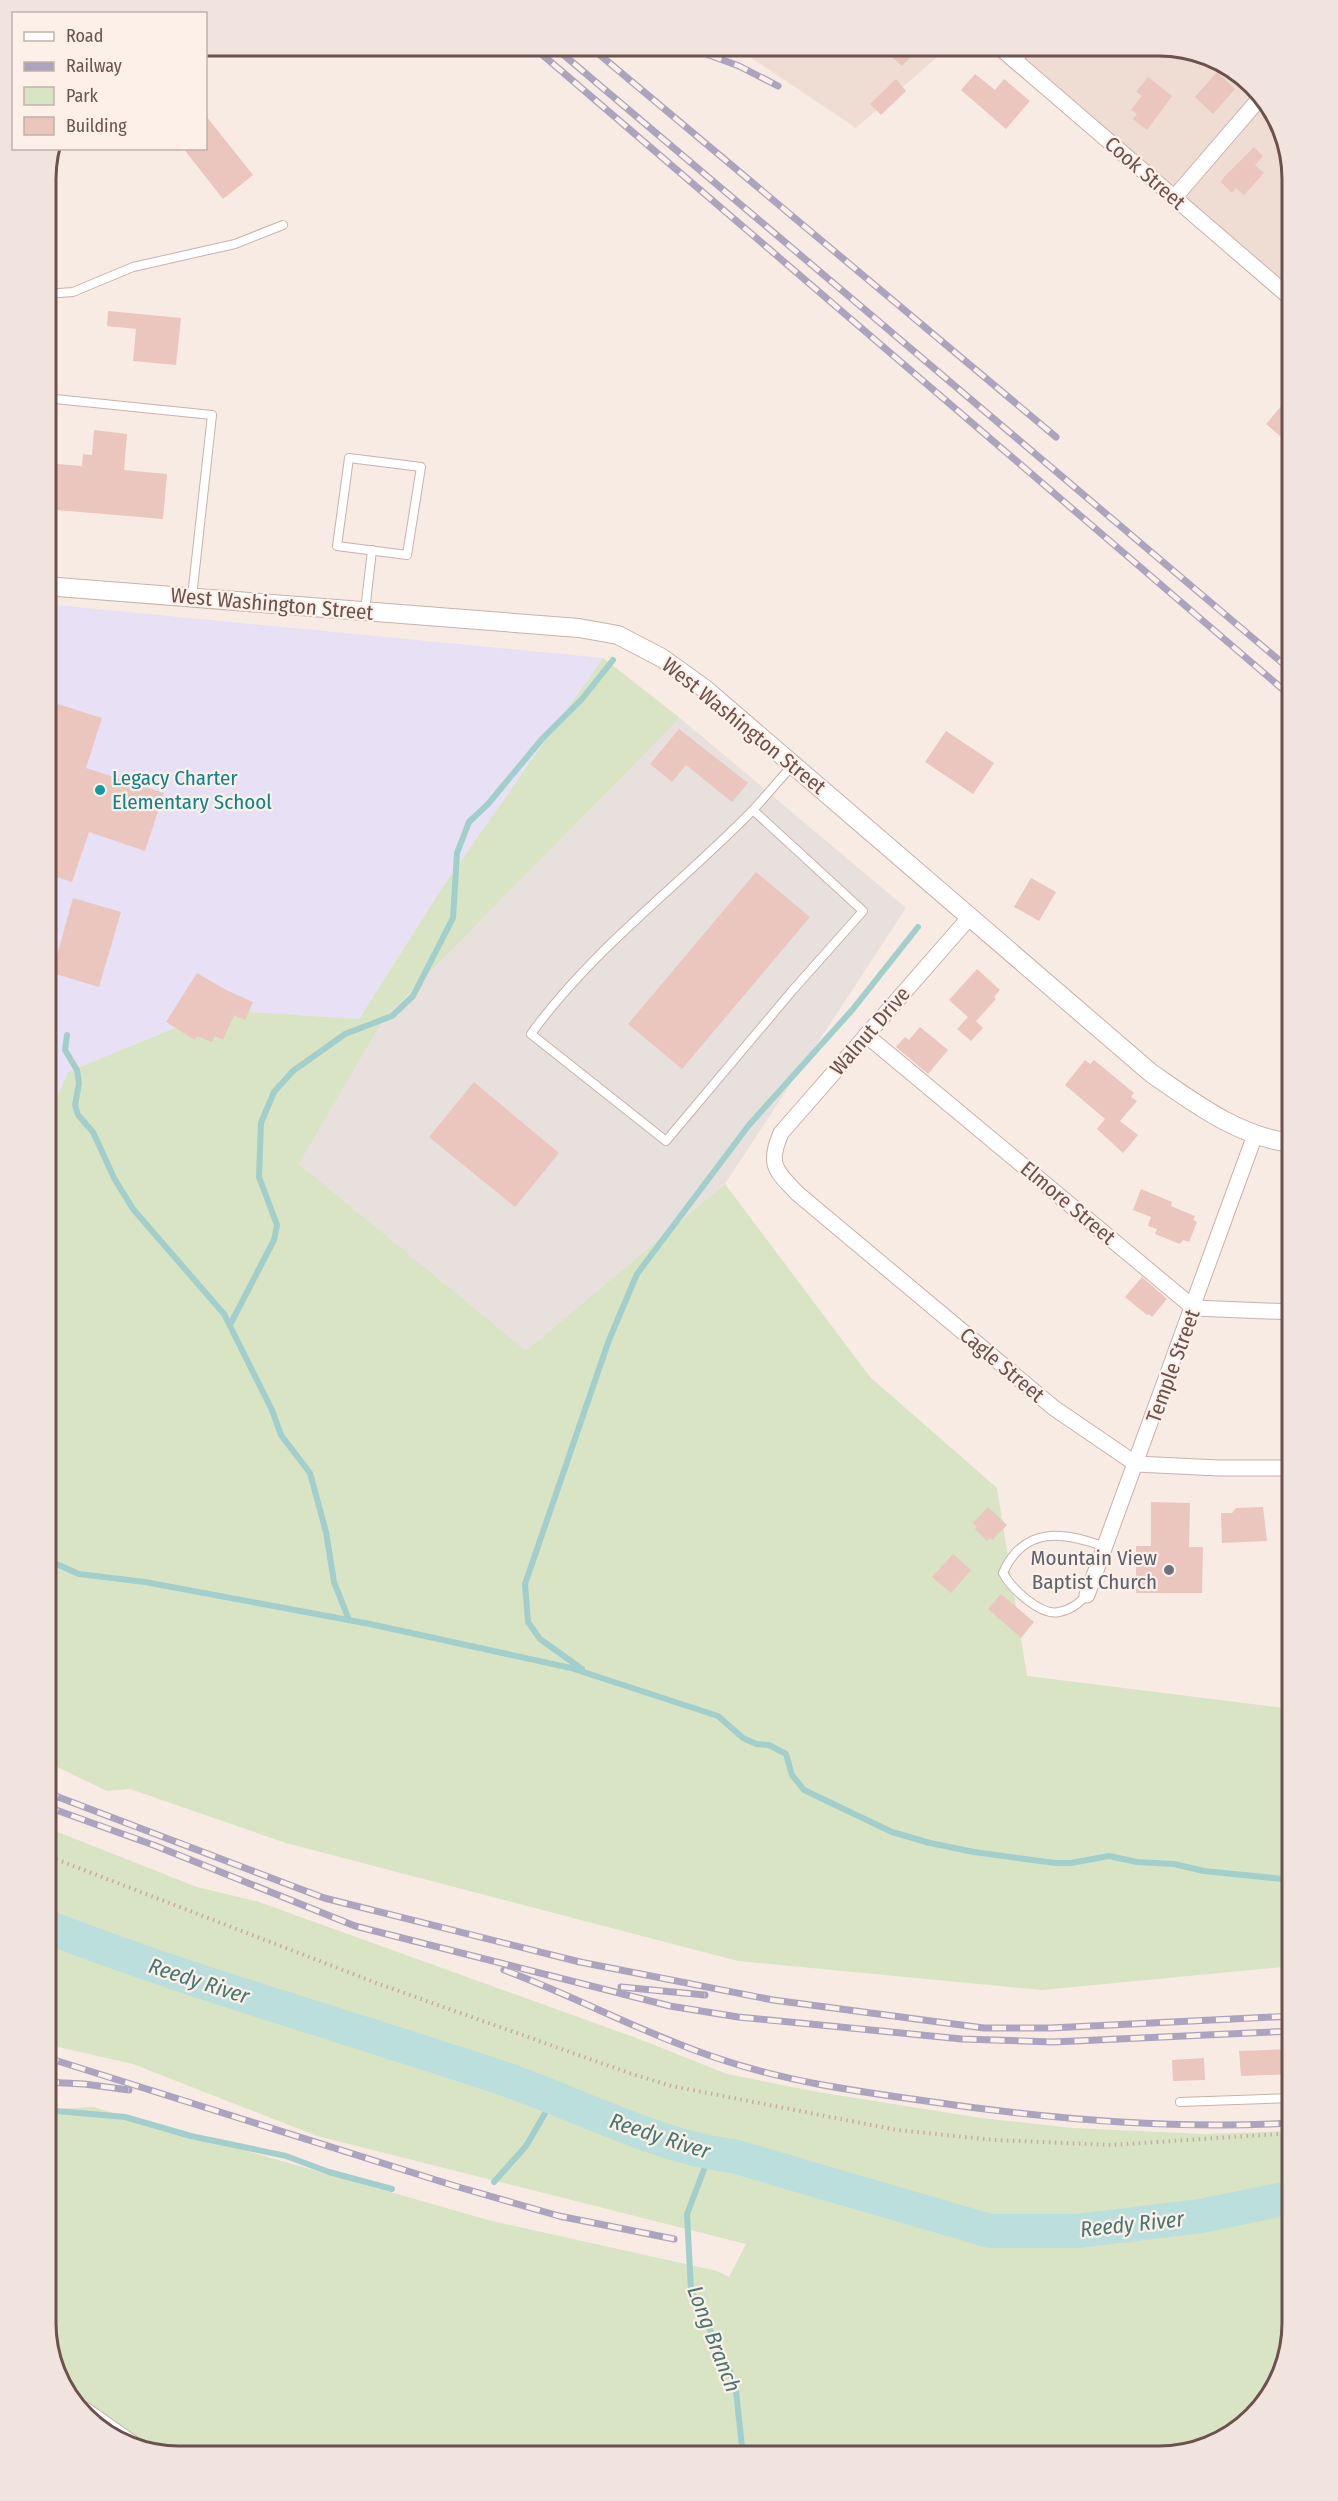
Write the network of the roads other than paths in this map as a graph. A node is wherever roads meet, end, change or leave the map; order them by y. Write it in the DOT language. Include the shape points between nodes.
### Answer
graph roads {
  1 [pos="1009,56"];
  2 [pos="1017,56"];
  3 [pos="1014,60"];
  4 [pos="1256,103"];
  5 [pos="1174,198"];
  6 [pos="283,225"];
  7 [pos="1282,291"];
  8 [pos="56,293"];
  9 [pos="56,399"];
  10 [pos="372,550"];
  11 [pos="56,587"];
  12 [pos="192,597"];
  13 [pos="364,612"];
  14 [pos="793,765"];
  15 [pos="753,810"];
  16 [pos="969,918"];
  17 [pos="866,1035"];
  18 [pos="1255,1135"];
  19 [pos="1282,1141"];
  20 [pos="775,1147"];
  21 [pos="1194,1308"];
  22 [pos="1282,1312"];
  23 [pos="1136,1464"];
  24 [pos="1282,1468"];
  25 [pos="1106,1547"];
  26 [pos="1087,1595"];
  27 [pos="1282,2098"];
  28 [pos="1180,2102"];
  1 -- 3 [label="street, Cook Street"];
  2 -- 3 [label="street"];
  3 -- 5 [label="street, Cook Street"];
  4 -- 5 [label="street"];
  5 -- 7 [label="street, Cook Street"];
  6 -- 8 [label="lane" via="235,244 133,267 74,292"];
  9 -- 12 [label="lane" via="212,416"];
  10 -- 10 [label="lane" via="337,546 349,458 421,467 407,555"];
  10 -- 13 [label="lane"];
  11 -- 12 [label="street, West Washington Street"];
  12 -- 13 [label="street, West Washington Street"];
  13 -- 14 [label="street, West Washington Street" via="579,628 618,635 662,658 696,683"];
  14 -- 15 [label="lane"];
  14 -- 16 [label="street, West Washington Street"];
  15 -- 15 [label="lane" via="597,955 557,998 531,1034 666,1141 863,911"];
  16 -- 17 [label="street, Walnut Drive"];
  16 -- 18 [label="street, West Washington Street" via="1151,1073 1192,1102"];
  17 -- 20 [label="street, Walnut Drive" via="781,1133"];
  17 -- 21 [label="street, Elmore Street"];
  18 -- 19 [label="street, West Washington Street"];
  18 -- 21 [label="street, Temple Street"];
  20 -- 23 [label="street, Cagle Street" via="772,1158 776,1171 798,1194 1053,1408"];
  21 -- 22 [label="street"];
  21 -- 23 [label="street, Temple Street"];
  23 -- 24 [label="street"];
  23 -- 25 [label="street, Temple Street"];
  25 -- 26 [label="street, Temple Street"];
  25 -- 26 [label="lane" via="1064,1535 1044,1537 1019,1548 1003,1573 1010,1586 1037,1606 1057,1613 1074,1608"];
  27 -- 28 [label="lane"];
}
